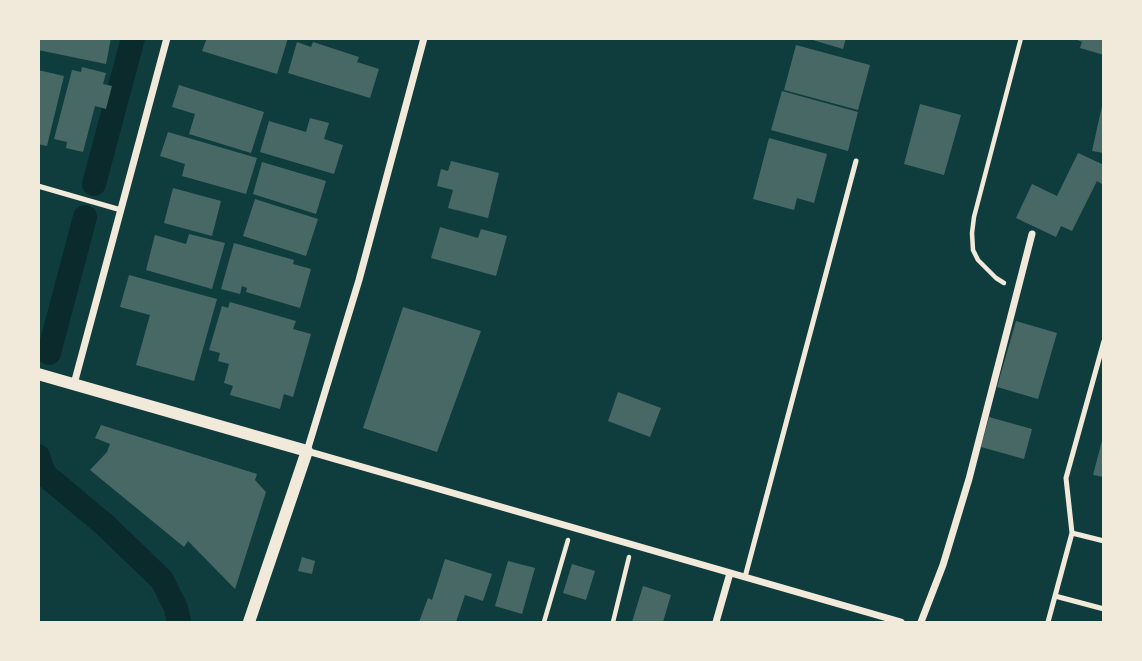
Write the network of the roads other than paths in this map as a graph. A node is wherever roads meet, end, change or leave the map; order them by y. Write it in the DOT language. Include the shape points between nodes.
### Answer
graph roads {
  1 [pos="167,38"];
  2 [pos="424,38"];
  3 [pos="856,161"];
  4 [pos="38,186"];
  5 [pos="121,209"];
  6 [pos="1032,234"];
  7 [pos="1104,341"];
  8 [pos="38,374"];
  9 [pos="74,384"];
  10 [pos="307,451"];
  11 [pos="1072,533"];
  12 [pos="1104,541"];
  13 [pos="730,573"];
  14 [pos="746,577"];
  15 [pos="1055,596"];
  16 [pos="1104,609"];
  17 [pos="249,622"];
  18 [pos="716,622"];
  19 [pos="901,622"];
  20 [pos="921,622"];
  21 [pos="1048,622"];
  1 -- 5 [label="street"];
  2 -- 10 [label="street"];
  3 -- 14 [label="lane"];
  4 -- 5 [label="lane"];
  5 -- 9 [label="street"];
  6 -- 20 [label="street" via="970,479"];
  7 -- 11 [label="lane" via="1066,478"];
  8 -- 9 [label="street"];
  9 -- 10 [label="street"];
  10 -- 13 [label="street"];
  10 -- 17 [label="street"];
  11 -- 12 [label="lane"];
  11 -- 15 [label="lane"];
  13 -- 14 [label="street"];
  13 -- 18 [label="street"];
  14 -- 19 [label="street"];
  15 -- 16 [label="lane"];
  15 -- 21 [label="lane"];
}
